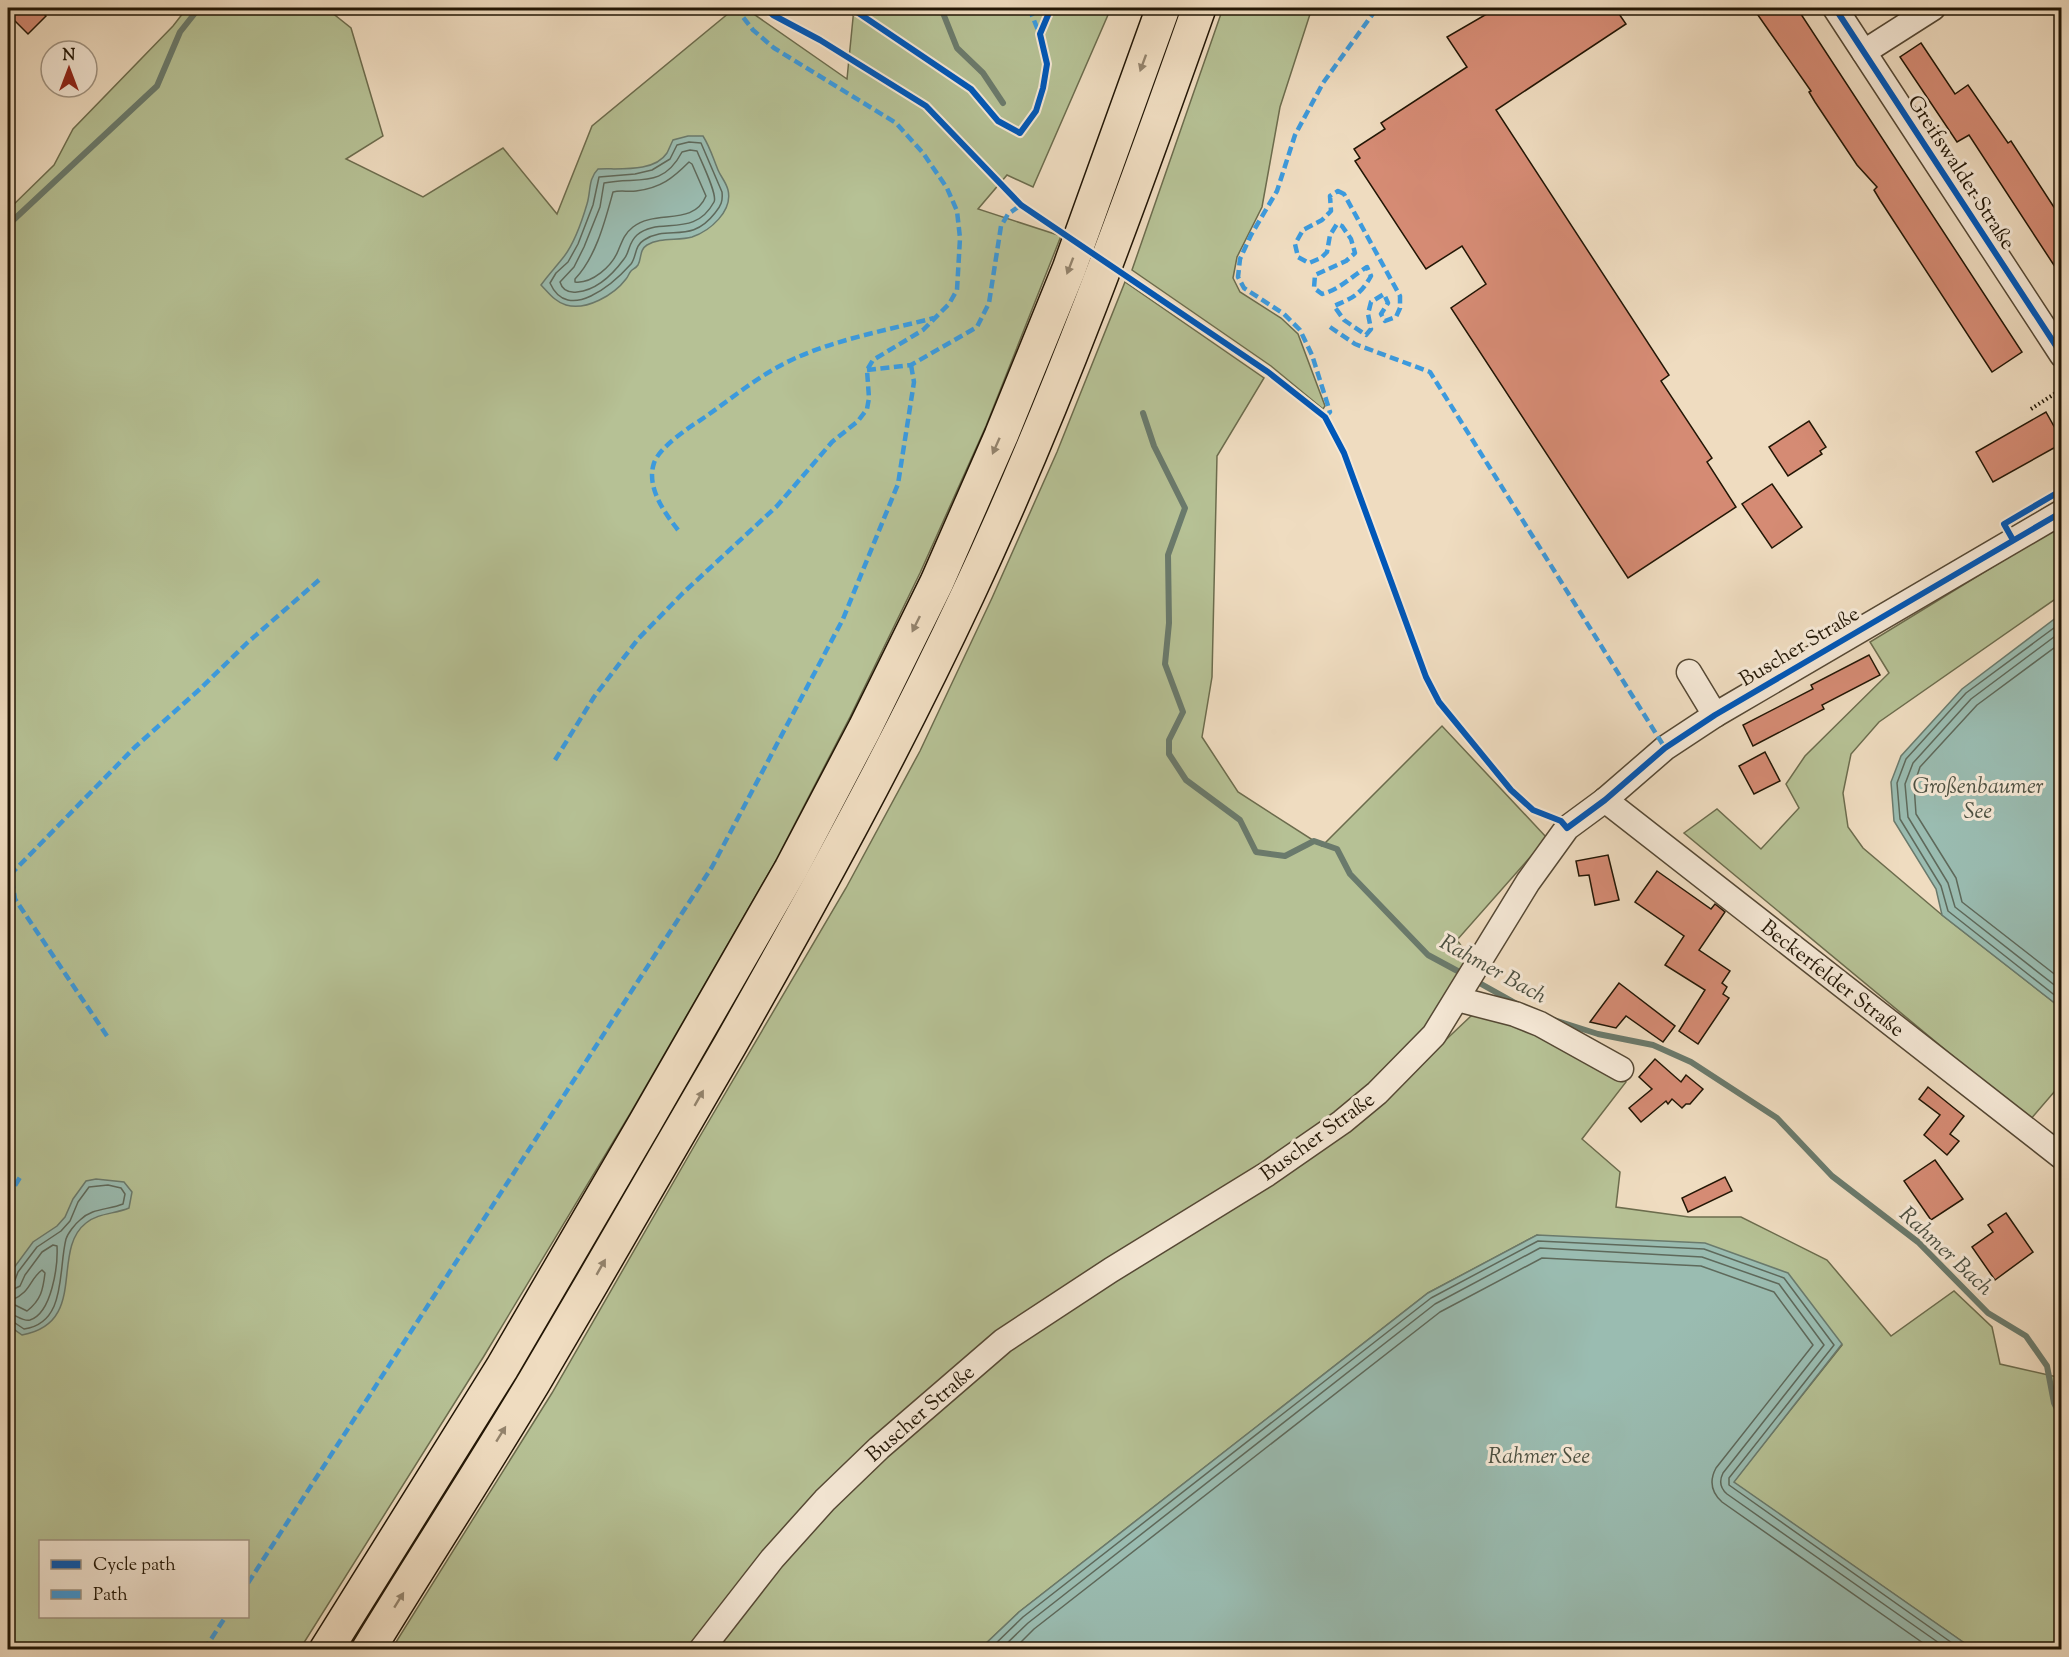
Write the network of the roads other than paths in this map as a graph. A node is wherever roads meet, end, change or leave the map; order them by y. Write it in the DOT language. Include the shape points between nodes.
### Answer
graph roads {
  1 [pos="1163,8"];
  2 [pos="1199,8"];
  3 [pos="1835,8"];
  4 [pos="1933,8"];
  5 [pos="1864,52"];
  6 [pos="2061,355"];
  7 [pos="2061,512"];
  8 [pos="1689,672"];
  9 [pos="1715,716"];
  10 [pos="1605,800"];
  11 [pos="1466,983"];
  12 [pos="1621,1069"];
  13 [pos="2061,1157"];
  14 [pos="326,1650"];
  15 [pos="368,1650"];
  16 [pos="701,1650"];
  1 -- 14 [label="highway, one-way" via="1068,269 1001,436 937,582 865,728 790,869 502,1368"];
  15 -- 2 [label="highway, one-way" via="656,1173 822,883 896,742 969,593 1034,444 1102,275"];
  3 -- 5 [label="street, Greifswalder Straße"];
  4 -- 5 [label="street"];
  5 -- 6 [label="street, Greifswalder Straße"];
  7 -- 9 [label="street, Buscher Straße"];
  8 -- 9 [label="street"];
  9 -- 10 [label="street, Buscher Straße" via="1665,748"];
  10 -- 11 [label="street, Buscher Straße" via="1567,828 1528,882"];
  10 -- 13 [label="street, Beckerfelder Straße"];
  11 -- 12 [label="street" via="1506,1012 1581,1045"];
  11 -- 16 [label="street, Buscher Straße" via="1434,1035 1342,1122 1267,1174 1015,1332 946,1388 825,1500 778,1552"];
}
